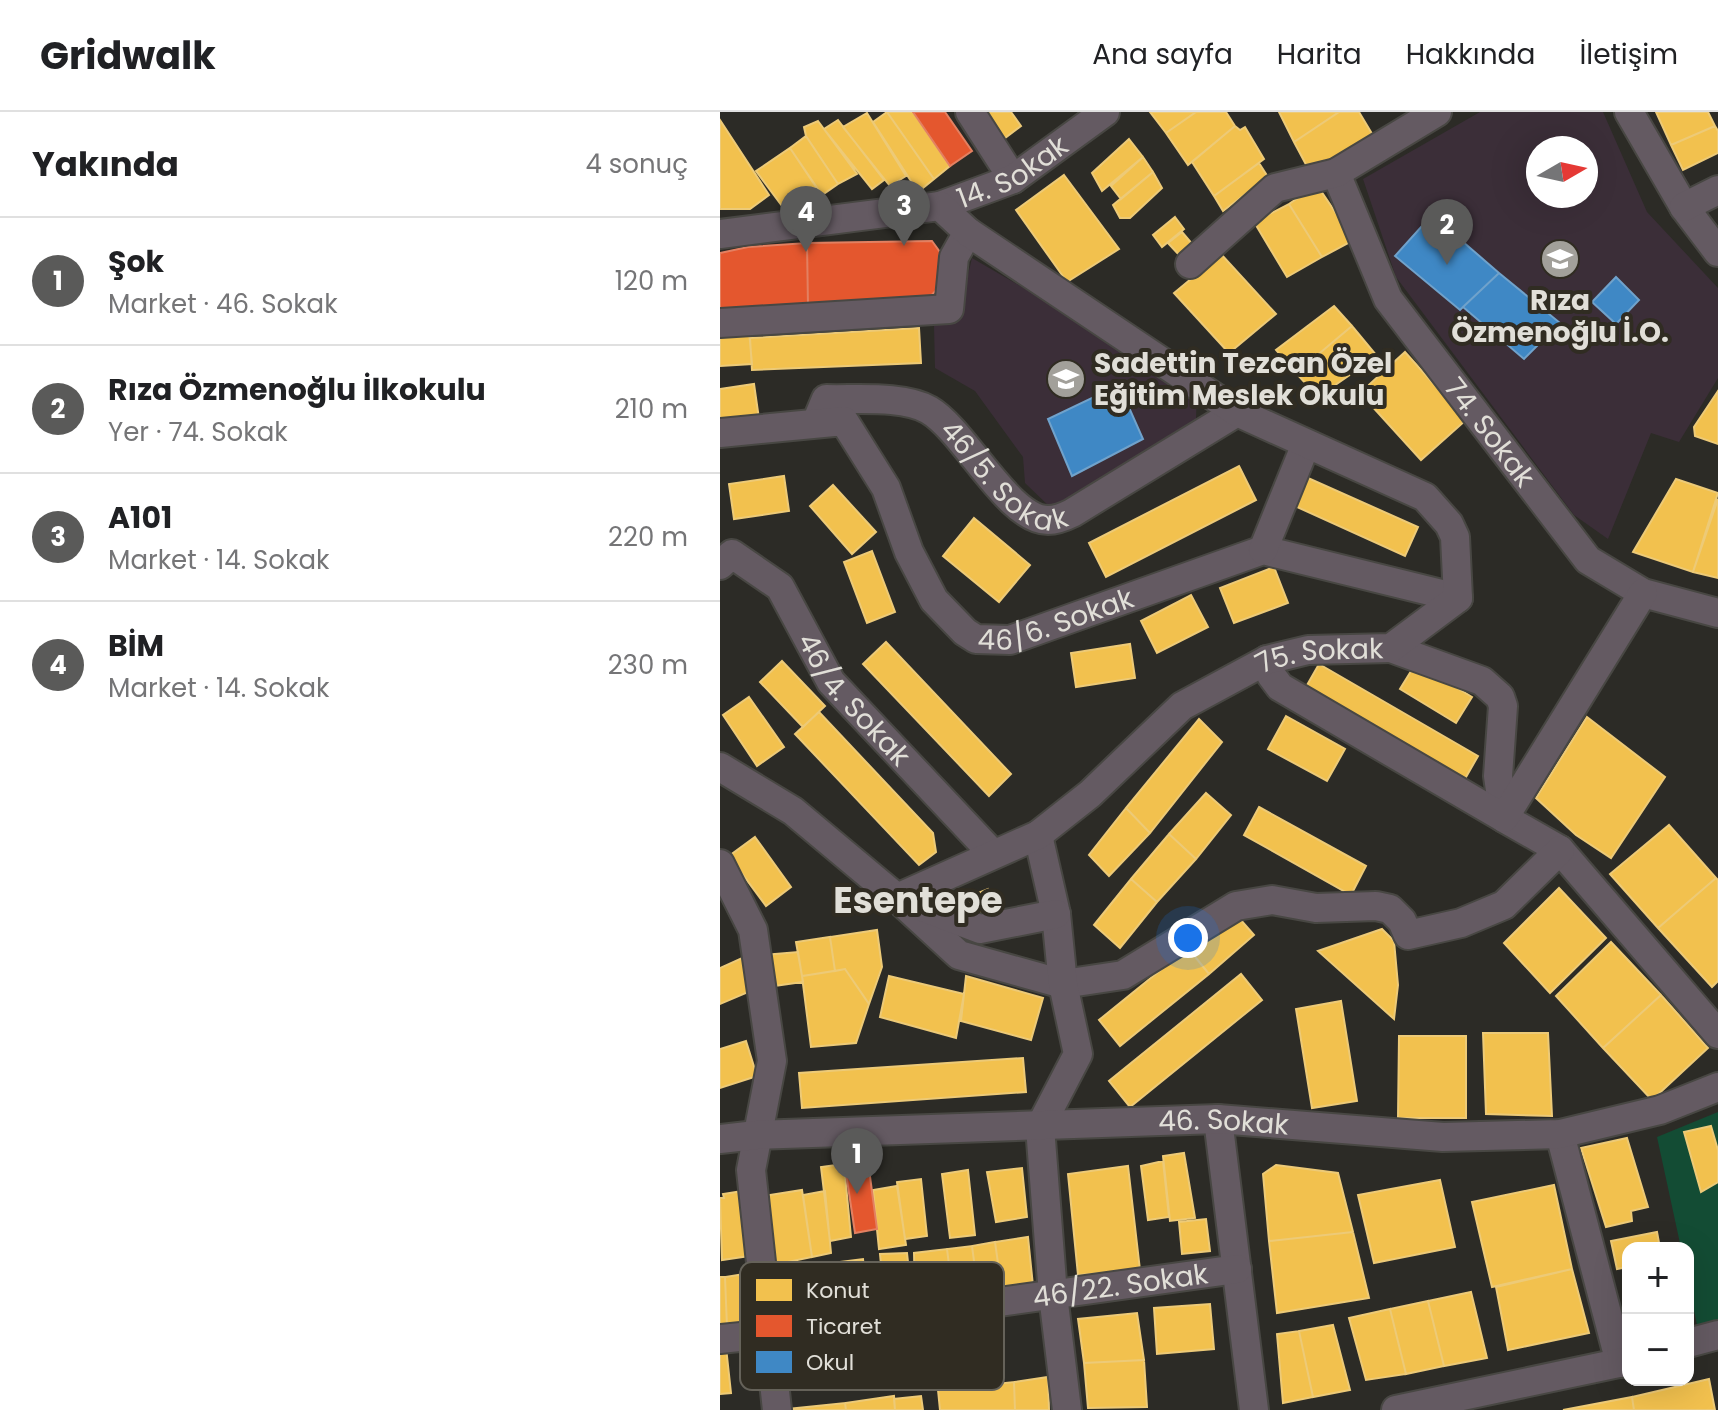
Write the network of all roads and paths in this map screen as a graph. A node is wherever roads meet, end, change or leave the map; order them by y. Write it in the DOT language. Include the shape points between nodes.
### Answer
graph roads {
  1 [pos="970,112"];
  2 [pos="1105,112"];
  3 [pos="1437,112"];
  4 [pos="1629,112"];
  5 [pos="1336,173"];
  6 [pos="1013,179"];
  7 [pos="1718,190"];
  8 [pos="940,206"];
  9 [pos="1684,207"];
  10 [pos="968,232"];
  11 [pos="720,234"];
  12 [pos="1718,252"];
  13 [pos="1190,264"];
  14 [pos="720,323"];
  15 [pos="1237,412"];
  16 [pos="816,423"];
  17 [pos="720,433"];
  18 [pos="1306,444"];
  19 [pos="1263,550"];
  20 [pos="720,565"];
  21 [pos="1643,593"];
  22 [pos="1458,598"];
  23 [pos="1718,613"];
  24 [pos="1391,648"];
  25 [pos="1267,660"];
  26 [pos="720,767"];
  27 [pos="1504,818"];
  28 [pos="1038,835"];
  29 [pos="1560,850"];
  30 [pos="993,854"];
  31 [pos="720,864"];
  32 [pos="897,898"];
  33 [pos="1056,914"];
  34 [pos="1063,984"];
  35 [pos="1718,1034"];
  36 [pos="1718,1087"];
  37 [pos="1218,1119"];
  38 [pos="1040,1127"];
  39 [pos="1560,1134"];
  40 [pos="756,1135"];
  41 [pos="720,1139"];
  42 [pos="761,1262"];
  43 [pos="1237,1269"];
  44 [pos="1053,1295"];
  45 [pos="1004,1302"];
  46 [pos="1718,1335"];
  47 [pos="740,1337"];
  48 [pos="720,1339"];
  49 [pos="1694,1341"];
  50 [pos="1622,1355"];
  51 [pos="1622,1363"];
  52 [pos="775,1390"];
  53 [pos="1512,1398"];
  54 [pos="1249,1409"];
  55 [pos="777,1410"];
  56 [pos="1067,1410"];
  57 [pos="1396,1410"];
  1 -- 6 [label="street"];
  2 -- 6 [label="street, 14. Sokak"];
  3 -- 5 [label="street"];
  4 -- 9 [label="street"];
  5 -- 13 [label="street" via="1275,188"];
  5 -- 21 [label="street, 74. Sokak" via="1388,299 1588,560"];
  6 -- 8 [label="street, 14. Sokak"];
  7 -- 9 [label="street"];
  8 -- 10 [label="street"];
  8 -- 11 [label="street, 14. Sokak"];
  9 -- 12 [label="street"];
  10 -- 14 [label="street" via="954,257 949,309"];
  10 -- 15 [label="street"];
  15 -- 16 [label="street, 46/5. Sokak" via="1072,513 1048,520 1013,501 944,420 917,405 826,399"];
  15 -- 18 [label="street"];
  16 -- 17 [label="street, 46/6. Sokak"];
  16 -- 19 [label="street, 46/6. Sokak" via="844,421 886,488 909,552 934,600 976,639 1010,640"];
  18 -- 19 [label="street"];
  18 -- 22 [label="street" via="1425,497 1455,537"];
  19 -- 22 [label="street"];
  20 -- 30 [label="street, 46/4. Sokak" via="732,554 780,587 831,682"];
  21 -- 23 [label="street, 74. Sokak"];
  21 -- 27 [label="street"];
  22 -- 24 [label="street, 75. Sokak"];
  24 -- 25 [label="street, 75. Sokak" via="1308,650"];
  24 -- 27 [label="street" via="1482,681 1500,697 1498,776"];
  25 -- 27 [label="street" via="1280,687"];
  25 -- 28 [label="street, 75. Sokak" via="1182,706 1090,794"];
  26 -- 32 [label="street" via="793,811"];
  27 -- 29 [label="street"];
  28 -- 30 [label="street, 75. Sokak"];
  28 -- 33 [label="street"];
  29 -- 34 [label="street" via="1504,905 1461,923 1408,935 1390,909 1254,902 1236,906 1123,975"];
  29 -- 35 [label="street"];
  30 -- 32 [label="street, 75. Sokak"];
  31 -- 40 [label="street" via="753,930 772,1061"];
  32 -- 33 [label="street" via="980,929"];
  32 -- 34 [label="street" via="959,955"];
  33 -- 34 [label="street"];
  34 -- 38 [label="street" via="1078,1054"];
  36 -- 39 [label="street, 46. Sokak" via="1660,1110"];
  37 -- 38 [label="street, 46. Sokak"];
  37 -- 39 [label="street, 46. Sokak" via="1443,1137"];
  37 -- 43 [label="street"];
  38 -- 40 [label="street, 46. Sokak"];
  38 -- 44 [label="street"];
  39 -- 50 [label="street"];
  40 -- 41 [label="street, 46. Sokak"];
  40 -- 42 [label="street" via="751,1170"];
  43 -- 44 [label="street, 46/22. Sokak"];
  43 -- 54 [label="street"];
  44 -- 45 [label="street, 46/22. Sokak"];
  44 -- 56 [label="street"];
  46 -- 49 [label="street"];
  47 -- 48 [label="street, 46/22. Sokak"];
  51 -- 53 [label="street"];
  52 -- 55 [label="street"];
  53 -- 57 [label="street"];
}
